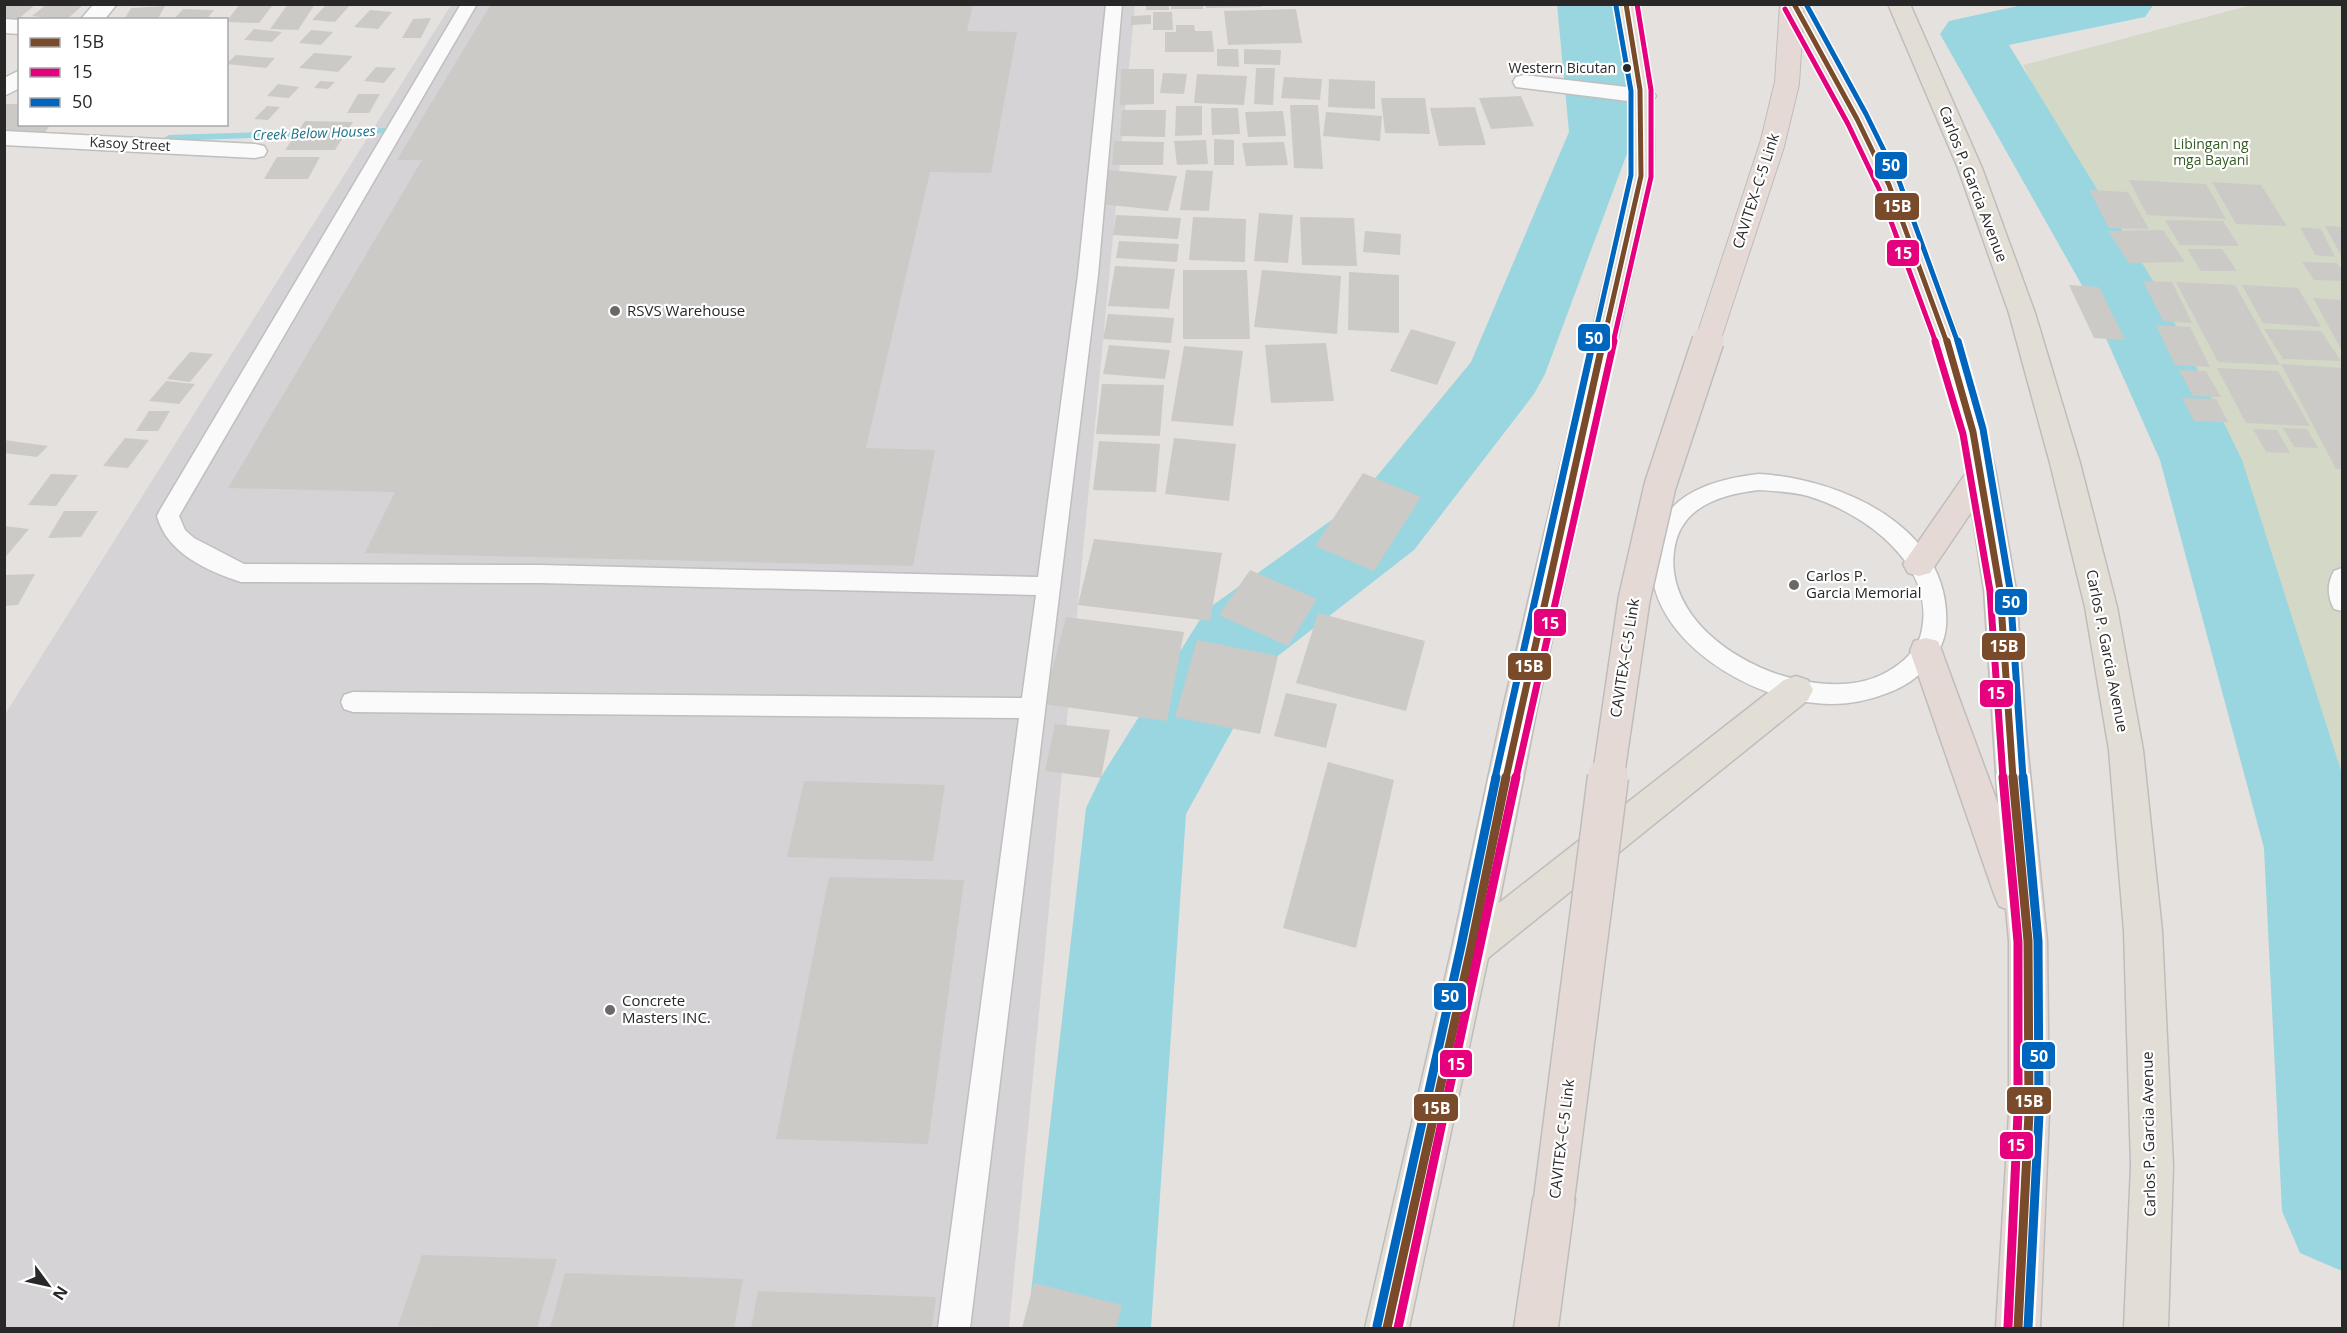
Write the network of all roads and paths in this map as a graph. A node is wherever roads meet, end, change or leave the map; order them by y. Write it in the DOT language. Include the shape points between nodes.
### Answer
graph roads {
  1 [pos="107,4"];
  2 [pos="469,4"];
  3 [pos="1114,4"];
  4 [pos="1626,4"];
  5 [pos="1793,4"];
  6 [pos="1899,4"];
  7 [pos="93,18"];
  8 [pos="18,78"];
  9 [pos="1524,82"];
  10 [pos="4,89"];
  11 [pos="1644,96"];
  12 [pos="4,138"];
  13 [pos="255,151"];
  14 [pos="1981,474"];
  15 [pos="1919,564"];
  16 [pos="2343,577"];
  17 [pos="1048,586"];
  18 [pos="2343,602"];
  19 [pos="1926,651"];
  20 [pos="1796,690"];
  21 [pos="353,702"];
  22 [pos="1032,708"];
  23 [pos="2028,941"];
  24 [pos="1472,948"];
  25 [pos="954,1329"];
  26 [pos="1387,1329"];
  27 [pos="1536,1329"];
  28 [pos="2018,1329"];
  29 [pos="2146,1329"];
  1 -- 7 [label="street"];
  2 -- 17 [label="lane" via="168,516 174,533 196,551 241,573 552,574"];
  3 -- 17 [label="lane" via="1088,275"];
  4 -- 11 [label="main road"];
  5 -- 14 [label="highway" via="1889,185 1948,345"];
  5 -- 27 [label="highway, CAVITEX–C-5 Link, bridge" via="1787,83 1772,145 1666,464 1636,590 1617,705"];
  6 -- 29 [label="main road, Carlos P. Garcia Avenue" via="1970,168 2022,313 2101,607 2126,750 2143,931 2152,1166"];
  8 -- 10 [label="street"];
  9 -- 11 [label="street"];
  11 -- 24 [label="main road" via="1641,176 1632,222 1520,708"];
  12 -- 13 [label="street, Kasoy Street"];
  14 -- 15 [label="highway"];
  14 -- 23 [label="highway" via="2001,590"];
  15 -- 19 [label="lane" via="1931,586 1935,609 1934,631"];
  15 -- 20 [label="lane" via="1897,536 1877,520 1833,495 1808,488 1784,483 1736,484 1697,499 1683,509 1671,522 1661,555 1661,572 1675,609 1704,644 1725,660 1770,683"];
  16 -- 18 [label="lane"];
  17 -- 22 [label="lane"];
  19 -- 20 [label="lane" via="1914,666 1875,688 1833,693"];
  19 -- 23 [label="highway"];
  20 -- 24 [label="main road"];
  21 -- 22 [label="lane"];
  22 -- 25 [label="lane"];
  23 -- 28 [label="highway" via="2030,1113"];
  24 -- 26 [label="main road"];
}
